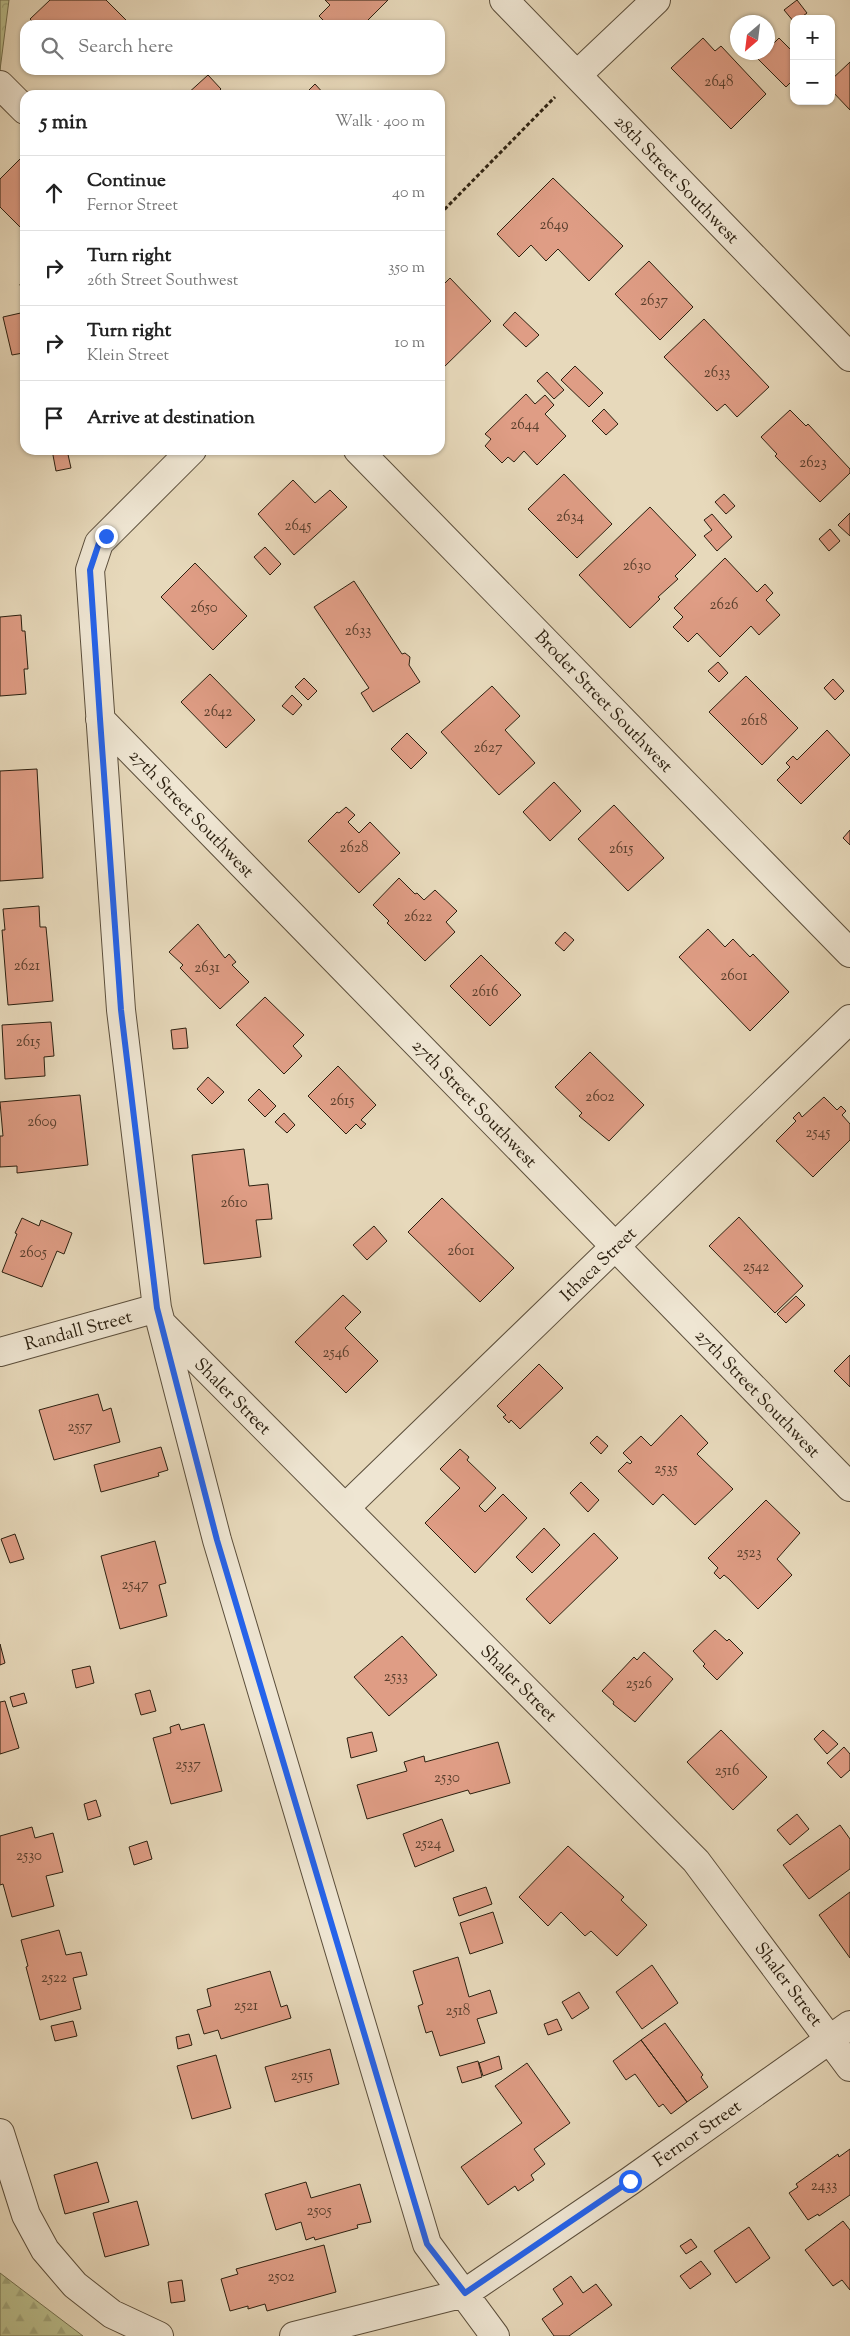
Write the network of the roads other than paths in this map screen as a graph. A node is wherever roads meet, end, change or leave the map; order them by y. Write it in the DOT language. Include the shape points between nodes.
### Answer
graph roads {
  1 [pos="504,0"];
  2 [pos="656,0"];
  3 [pos="577,75"];
  4 [pos="0,85"];
  5 [pos="20,105"];
  6 [pos="850,357"];
  7 [pos="187,455"];
  8 [pos="363,455"];
  9 [pos="100,719"];
  10 [pos="850,953"];
  11 [pos="850,1019"];
  12 [pos="615,1247"];
  13 [pos="159,1315"];
  14 [pos="0,1352"];
  15 [pos="850,1487"];
  16 [pos="345,1508"];
  17 [pos="840,2032"];
  18 [pos="850,2067"];
  19 [pos="0,2133"];
  20 [pos="465,2293"];
  21 [pos="159,2336"];
  22 [pos="294,2336"];
  23 [pos="496,2336"];
  1 -- 3 [label="street, 28th Street Southwest"];
  2 -- 3 [label="street"];
  3 -- 6 [label="street, 28th Street Southwest"];
  4 -- 5 [label="street"];
  7 -- 9 [label="street" via="99,543 90,570"];
  8 -- 10 [label="street, Broder Street Southwest"];
  9 -- 12 [label="street, 27th Street Southwest"];
  9 -- 13 [label="street" via="121,1010"];
  11 -- 12 [label="street, Ithaca Street"];
  12 -- 15 [label="street, 27th Street Southwest"];
  12 -- 16 [label="street, Ithaca Street"];
  13 -- 14 [label="street, Randall Street"];
  13 -- 16 [label="street, Shaler Street"];
  13 -- 20 [label="street" via="217,1540 427,2244"];
  16 -- 17 [label="street, Shaler Street" via="696,1861"];
  17 -- 18 [label="street, Shaler Street"];
  17 -- 20 [label="street, Fernor Street"];
  19 -- 21 [label="street" via="26,2216 45,2250 75,2286 112,2314"];
  20 -- 22 [label="street, Fernor Street"];
  20 -- 23 [label="street"];
}
